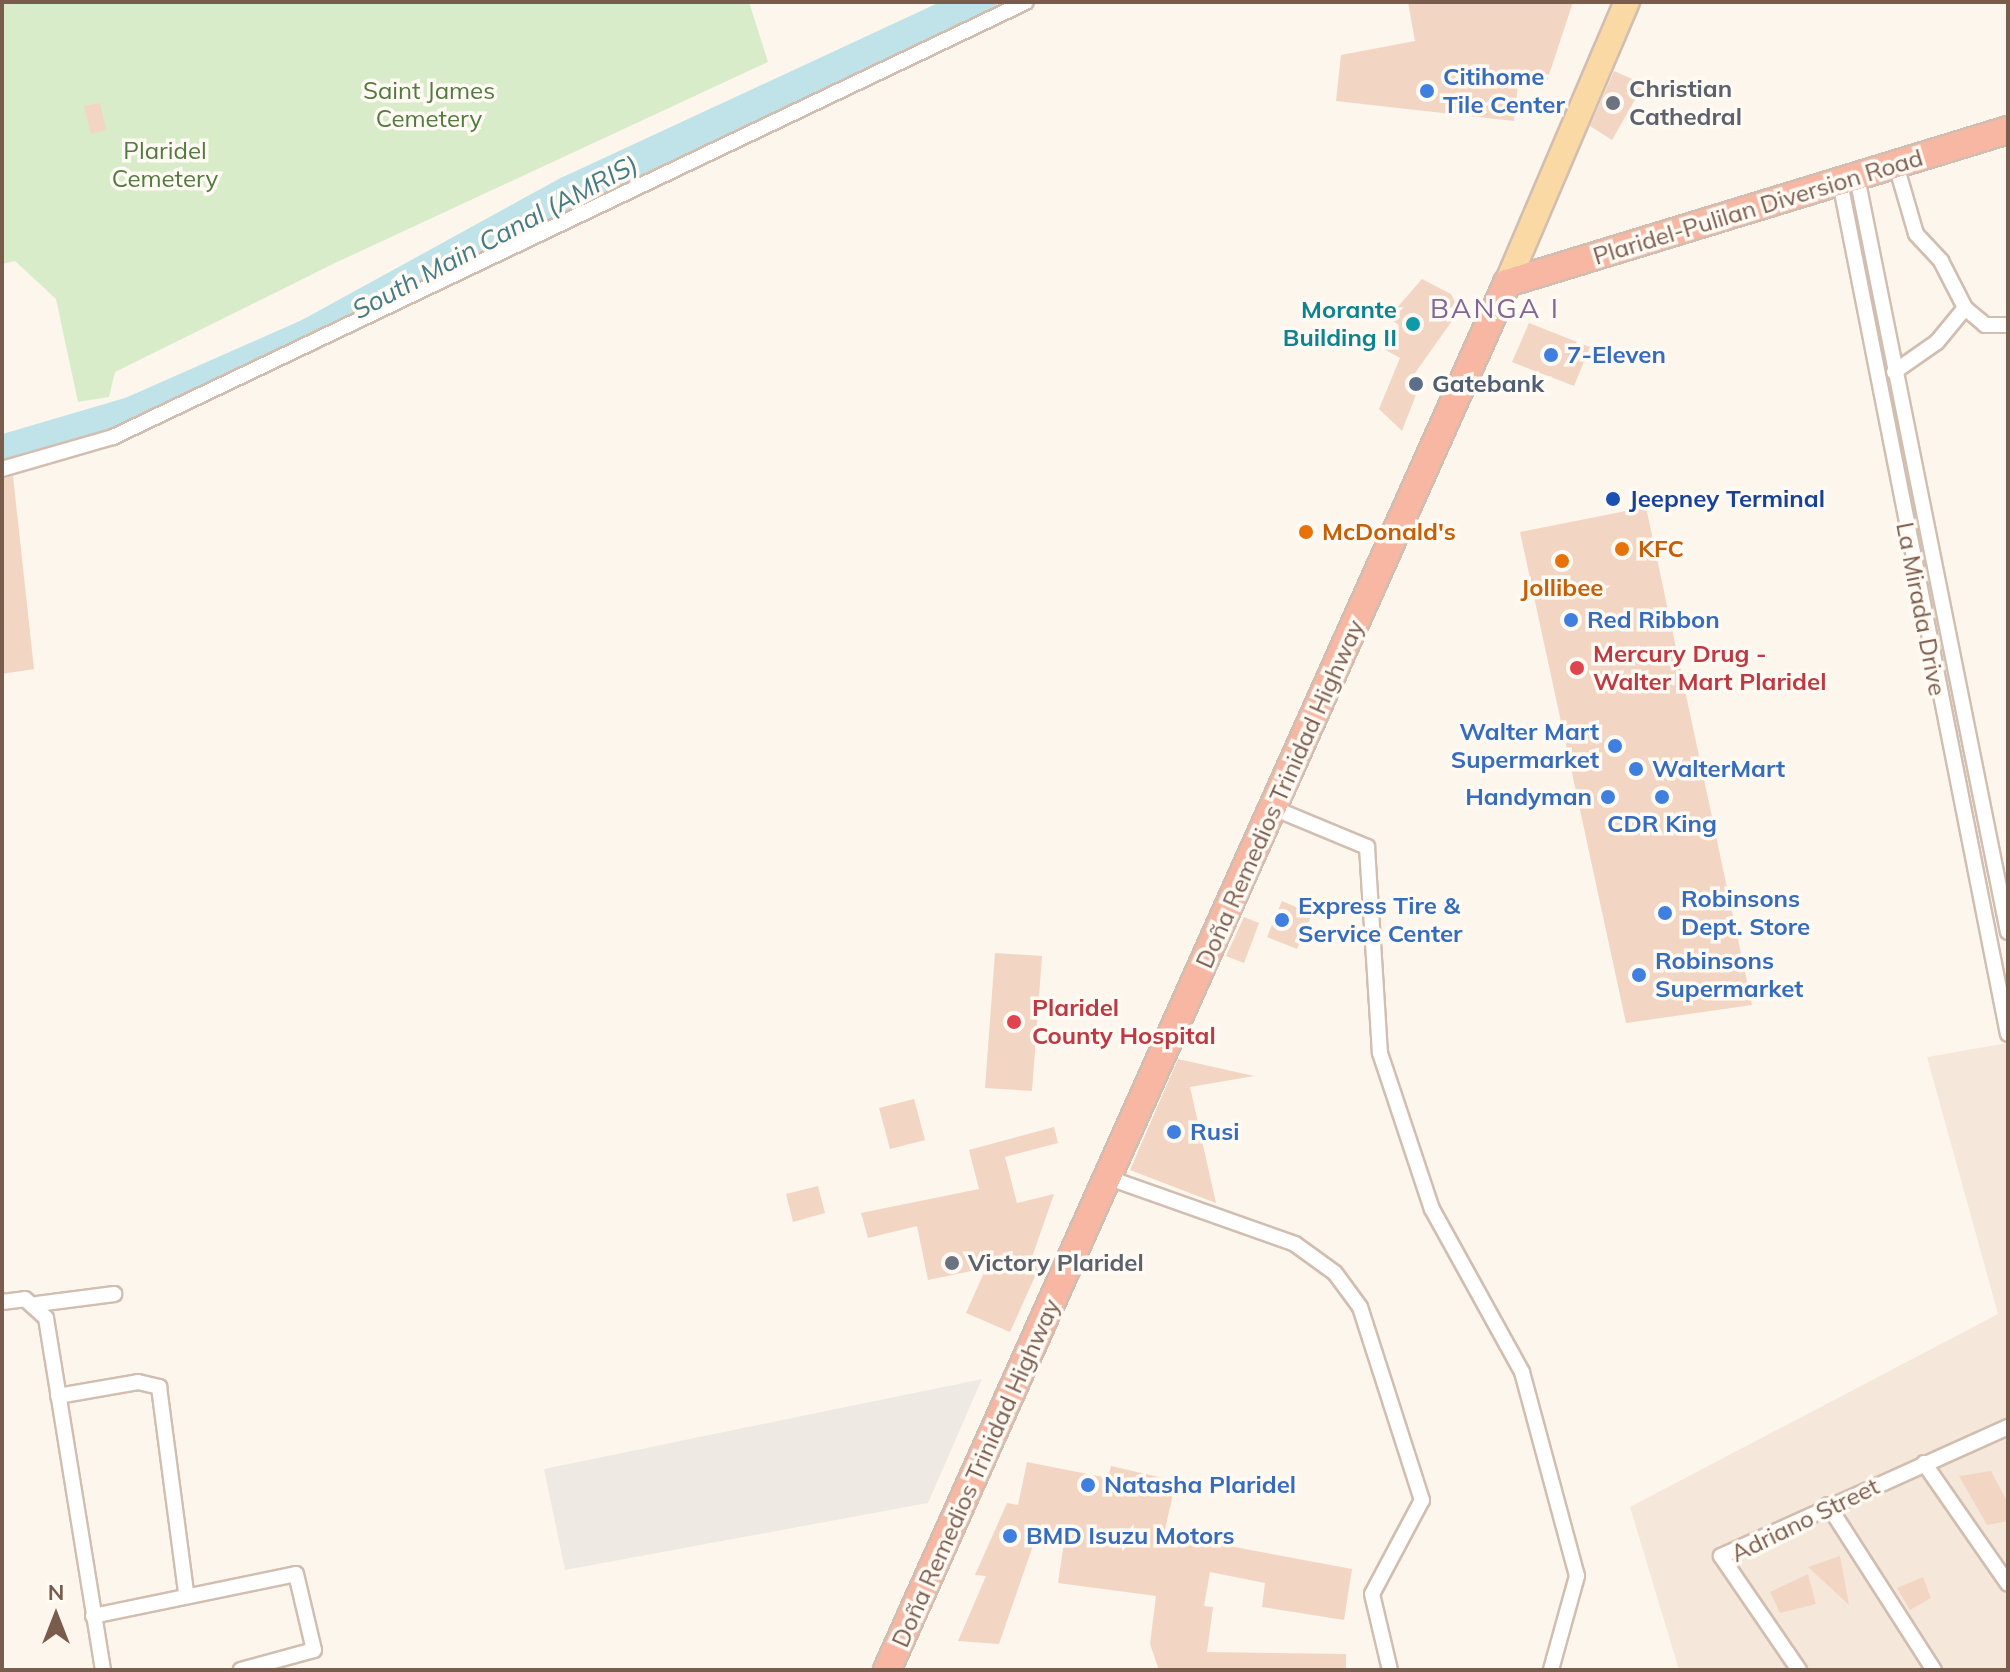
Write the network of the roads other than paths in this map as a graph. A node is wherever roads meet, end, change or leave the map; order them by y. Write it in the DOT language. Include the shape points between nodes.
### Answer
graph roads {
  1 [pos="1026,2"];
  2 [pos="1627,2"];
  3 [pos="2008,130"];
  4 [pos="1896,165"];
  5 [pos="1848,179"];
  6 [pos="1858,235"];
  7 [pos="1507,283"];
  8 [pos="1965,308"];
  9 [pos="2008,325"];
  10 [pos="1894,372"];
  11 [pos="2,469"];
  12 [pos="1273,808"];
  13 [pos="2008,932"];
  14 [pos="2008,1034"];
  15 [pos="1109,1178"];
  16 [pos="114,1294"];
  17 [pos="2,1302"];
  18 [pos="37,1304"];
  19 [pos="58,1396"];
  20 [pos="2008,1427"];
  21 [pos="1924,1463"];
  22 [pos="1828,1505"];
  23 [pos="2008,1584"];
  24 [pos="186,1593"];
  25 [pos="93,1616"];
  26 [pos="103,1670"];
  27 [pos="241,1670"];
  28 [pos="887,1670"];
  29 [pos="1390,1670"];
  30 [pos="1551,1670"];
  31 [pos="1799,1670"];
  32 [pos="1934,1670"];
  1 -- 11 [label="street" via="126,431"];
  2 -- 7 [label="main road, Doña Remedios Trinidad Highway"];
  3 -- 4 [label="highway, Plaridel-Pulilan Diversion Road"];
  4 -- 5 [label="highway, Plaridel-Pulilan Diversion Road"];
  4 -- 8 [label="street" via="1916,234 1941,261"];
  5 -- 6 [label="street, La Mirada Drive"];
  5 -- 7 [label="highway, Plaridel-Pulilan Diversion Road"];
  6 -- 10 [label="street, La Mirada Drive"];
  6 -- 14 [label="street, La Mirada Drive"];
  7 -- 12 [label="highway, Doña Remedios Trinidad Highway"];
  8 -- 9 [label="street" via="1985,325"];
  8 -- 10 [label="street" via="1937,342"];
  10 -- 13 [label="street, La Mirada Drive"];
  12 -- 15 [label="highway, Doña Remedios Trinidad Highway"];
  12 -- 30 [label="street" via="1367,847 1380,1053 1432,1209 1522,1372 1577,1576"];
  15 -- 28 [label="highway, Doña Remedios Trinidad Highway"];
  15 -- 29 [label="street" via="1295,1244 1335,1273 1360,1307 1422,1500 1372,1594"];
  16 -- 18 [label="street"];
  17 -- 18 [label="street"];
  18 -- 19 [label="street" via="46,1318"];
  19 -- 24 [label="street" via="138,1382 159,1387"];
  19 -- 25 [label="street"];
  20 -- 21 [label="street, Adriano Street"];
  21 -- 22 [label="street, Adriano Street"];
  21 -- 23 [label="street"];
  22 -- 31 [label="street, Adriano Street" via="1721,1556"];
  22 -- 32 [label="street"];
  24 -- 25 [label="street"];
  24 -- 27 [label="street" via="296,1574 314,1650"];
  25 -- 26 [label="street"];
}
